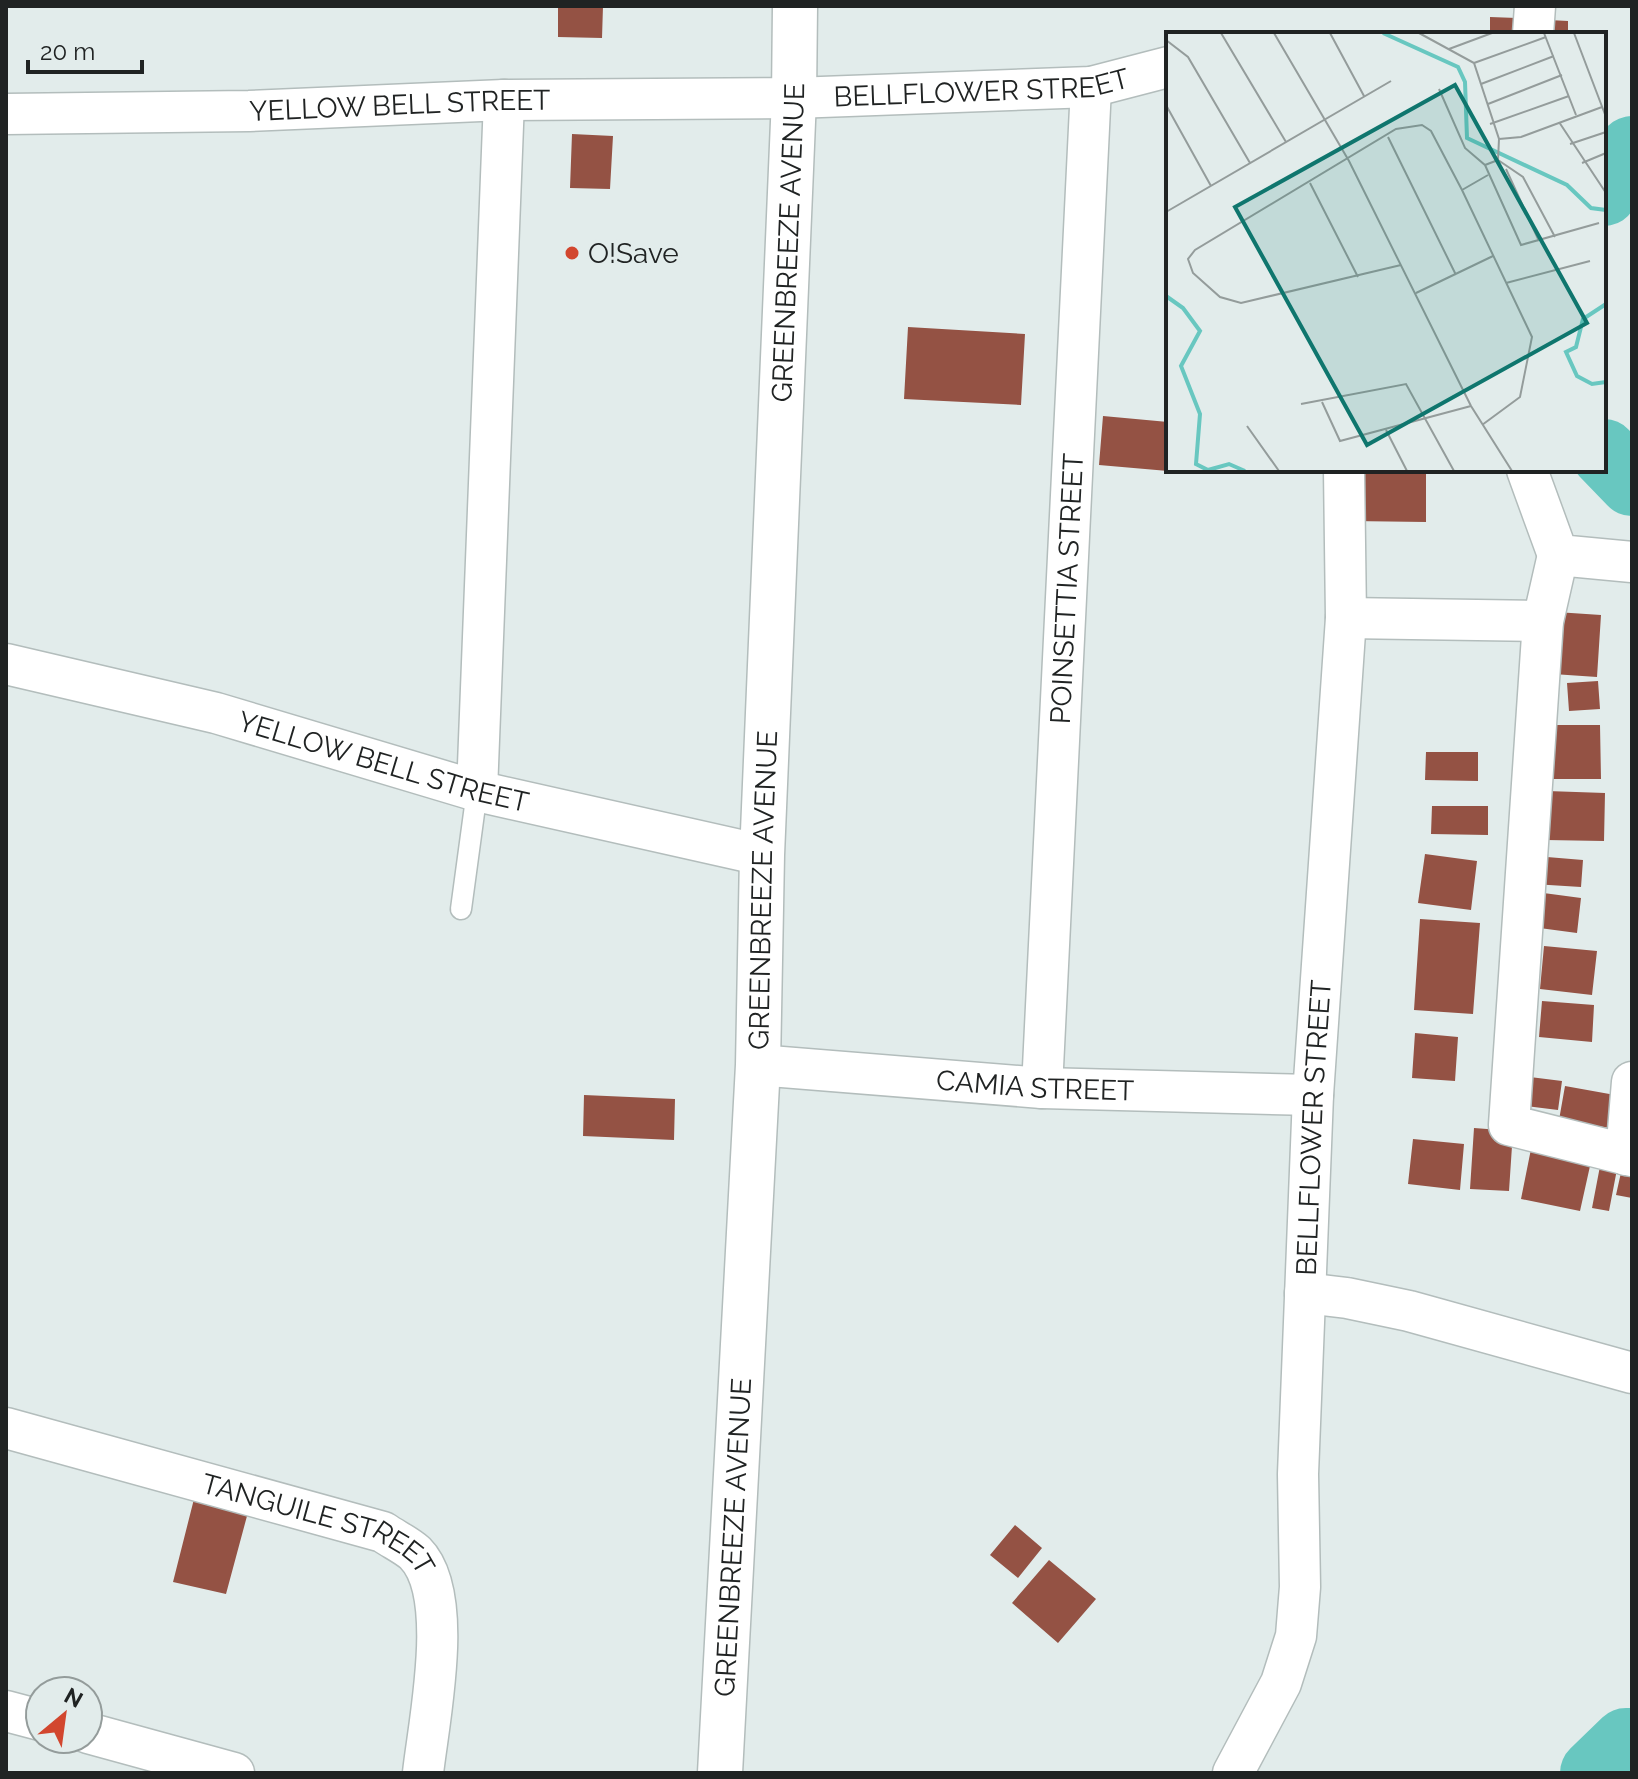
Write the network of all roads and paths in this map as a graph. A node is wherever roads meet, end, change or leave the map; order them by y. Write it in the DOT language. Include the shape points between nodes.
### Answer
graph roads {
  1 [pos="795,6"];
  2 [pos="1535,6"];
  3 [pos="1533,32"];
  4 [pos="1166,68"];
  5 [pos="1091,87"];
  6 [pos="794,98"];
  7 [pos="504,100"];
  8 [pos="6,114"];
  9 [pos="1344,472"];
  10 [pos="1528,472"];
  11 [pos="1558,555"];
  12 [pos="1632,562"];
  13 [pos="1346,618"];
  14 [pos="1543,621"];
  15 [pos="6,664"];
  16 [pos="477,791"];
  17 [pos="762,855"];
  18 [pos="461,909"];
  19 [pos="758,1065"];
  20 [pos="1632,1082"];
  21 [pos="1042,1088"];
  22 [pos="1313,1095"];
  23 [pos="1629,1155"];
  24 [pos="1305,1293"];
  25 [pos="1632,1373"];
  26 [pos="6,1428"];
  27 [pos="104,1740"];
  28 [pos="154,1762"];
  29 [pos="234,1773"];
  30 [pos="423,1773"];
  31 [pos="720,1773"];
  32 [pos="1233,1773"];
  1 -- 6 [label="street, GREENBREEZE AVENUE"];
  2 -- 3 [label="street"];
  4 -- 5 [label="street, BELLFLOWER STREET"];
  5 -- 6 [label="street, BELLFLOWER STREET"];
  5 -- 21 [label="street, POINSETTIA STREET"];
  6 -- 7 [label="street, YELLOW BELL STREET"];
  6 -- 17 [label="street, GREENBREEZE AVENUE"];
  7 -- 8 [label="street, YELLOW BELL STREET"];
  7 -- 16 [label="street"];
  9 -- 13 [label="street, BELLFLOWER STREET"];
  10 -- 11 [label="street"];
  11 -- 12 [label="street"];
  11 -- 14 [label="street"];
  13 -- 14 [label="street"];
  13 -- 22 [label="street, BELLFLOWER STREET"];
  14 -- 23 [label="street" via="1509,1125"];
  15 -- 16 [label="street, YELLOW BELL STREET" via="216,713"];
  16 -- 17 [label="street, YELLOW BELL STREET"];
  16 -- 18 [label="lane"];
  17 -- 19 [label="street, GREENBREEZE AVENUE"];
  19 -- 21 [label="street, CAMIA STREET"];
  19 -- 31 [label="street, GREENBREEZE AVENUE"];
  20 -- 23 [label="street"];
  21 -- 22 [label="street, CAMIA STREET"];
  22 -- 24 [label="street, BELLFLOWER STREET"];
  24 -- 25 [label="street" via="1409,1311"];
  24 -- 32 [label="street, BELLFLOWER STREET" via="1296,1636 1281,1683"];
  26 -- 30 [label="street, TANGUILE STREET" via="383,1532 415,1553 431,1580 439,1626"];
  27 -- 28 [label="street"];
  28 -- 29 [label="street"];
}
